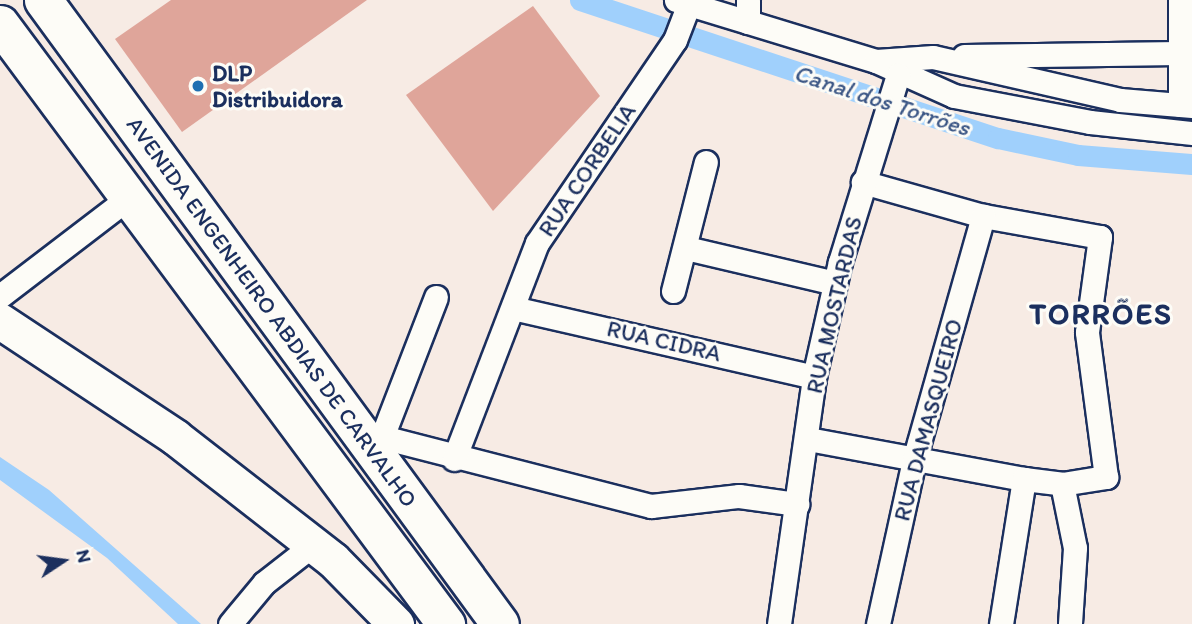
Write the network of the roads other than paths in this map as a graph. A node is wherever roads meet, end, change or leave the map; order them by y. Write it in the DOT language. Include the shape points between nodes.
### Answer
graph roads {
  1 [pos="43,0"];
  2 [pos="1180,0"];
  3 [pos="684,3"];
  4 [pos="748,11"];
  5 [pos="0,24"];
  6 [pos="1180,54"];
  7 [pos="933,57"];
  8 [pos="876,61"];
  9 [pos="891,93"];
  10 [pos="1186,106"];
  11 [pos="1192,133"];
  12 [pos="706,162"];
  13 [pos="863,182"];
  14 [pos="132,195"];
  15 [pos="983,216"];
  16 [pos="685,248"];
  17 [pos="835,283"];
  18 [pos="673,291"];
  19 [pos="0,296"];
  20 [pos="436,297"];
  21 [pos="513,309"];
  22 [pos="0,321"];
  23 [pos="814,377"];
  24 [pos="808,439"];
  25 [pos="377,443"];
  26 [pos="454,459"];
  27 [pos="914,460"];
  28 [pos="1024,479"];
  29 [pos="1062,484"];
  30 [pos="797,504"];
  31 [pos="314,544"];
  32 [pos="438,613"];
  33 [pos="230,624"];
  34 [pos="396,624"];
  35 [pos="500,624"];
  36 [pos="779,624"];
  37 [pos="878,624"];
  38 [pos="1001,624"];
  39 [pos="1070,624"];
  1 -- 25 [label="highway, AVENIDA ENGENHEIRO ABDIAS DE CARVALHO"];
  2 -- 6 [label="street"];
  3 -- 4 [label="street"];
  3 -- 21 [label="street, RUA CORBELIA" via="675,40 549,223"];
  4 -- 8 [label="street"];
  5 -- 14 [label="highway, AVENIDA ENGENHEIRO ABDIAS DE CARVALHO"];
  6 -- 7 [label="street"];
  6 -- 10 [label="street"];
  7 -- 8 [label="street"];
  7 -- 10 [label="street" via="1120,100"];
  8 -- 9 [label="street"];
  9 -- 11 [label="street" via="954,96 1031,113"];
  9 -- 13 [label="street, RUA MOSTARDAS"];
  12 -- 16 [label="street"];
  13 -- 15 [label="street"];
  13 -- 17 [label="street, RUA MOSTARDAS"];
  14 -- 19 [label="street"];
  14 -- 32 [label="highway, AVENIDA ENGENHEIRO ABDIAS DE CARVALHO"];
  15 -- 27 [label="street, RUA DAMASQUEIRO"];
  15 -- 29 [label="street" via="1099,240 1087,332 1104,455 1102,481"];
  16 -- 17 [label="street"];
  16 -- 18 [label="street"];
  17 -- 23 [label="street, RUA MOSTARDAS"];
  20 -- 25 [label="street"];
  21 -- 23 [label="street, RUA CIDRA"];
  21 -- 26 [label="street, RUA CORBELIA"];
  22 -- 31 [label="main road" via="175,438"];
  23 -- 24 [label="street, RUA MOSTARDAS"];
  24 -- 27 [label="street"];
  24 -- 30 [label="street, RUA MOSTARDAS"];
  25 -- 26 [label="street"];
  25 -- 35 [label="highway, AVENIDA ENGENHEIRO ABDIAS DE CARVALHO"];
  26 -- 30 [label="street" via="651,506 739,496"];
  27 -- 28 [label="street"];
  27 -- 37 [label="street, RUA DAMASQUEIRO"];
  28 -- 29 [label="street"];
  28 -- 38 [label="street"];
  29 -- 39 [label="street" via="1075,548"];
  30 -- 36 [label="street, RUA MOSTARDAS"];
  31 -- 33 [label="street" via="264,583"];
  31 -- 34 [label="main road"];
}
